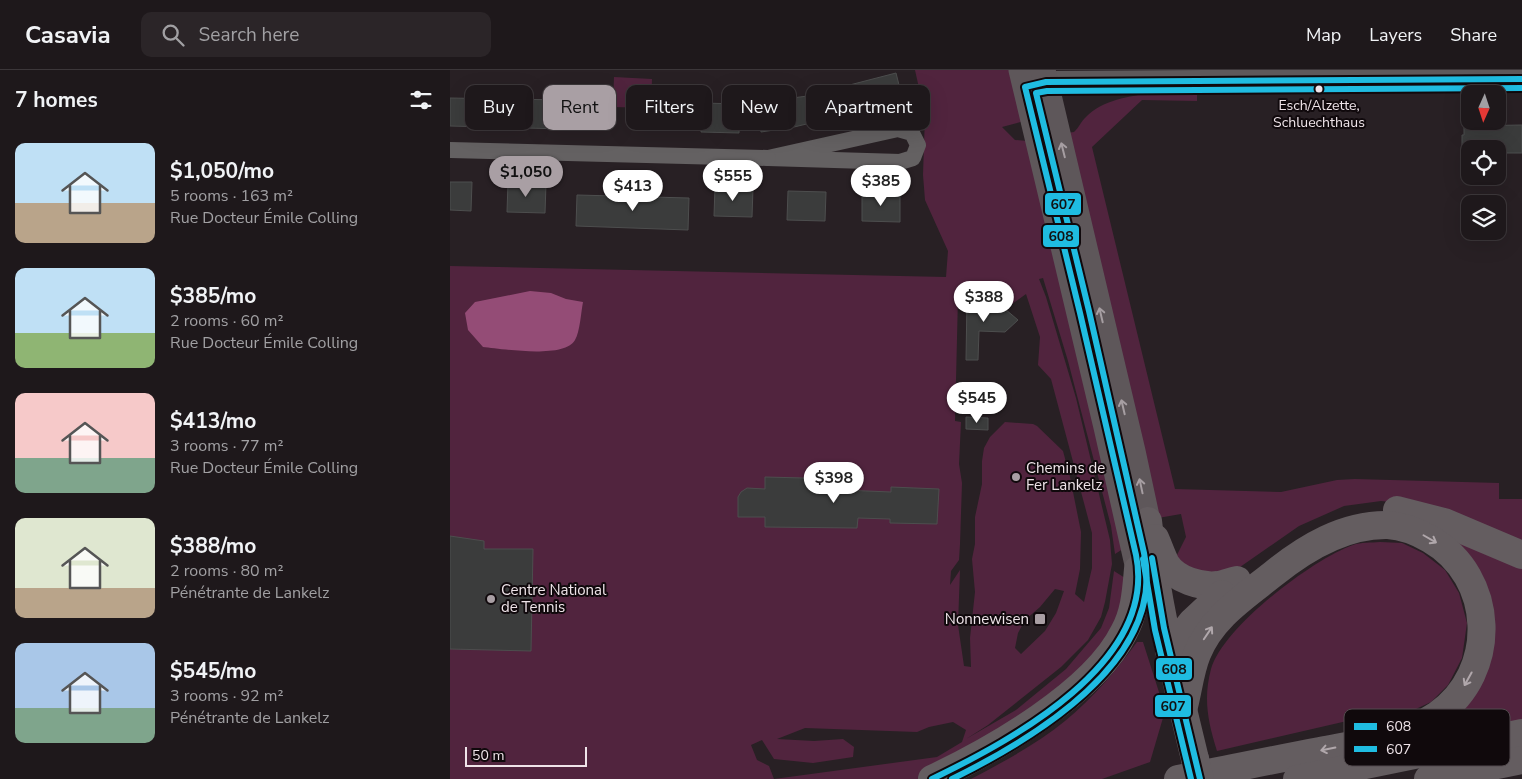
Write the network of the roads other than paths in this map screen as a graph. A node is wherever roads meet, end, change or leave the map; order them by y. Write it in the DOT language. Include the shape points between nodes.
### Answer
graph roads {
  1 [pos="1470,75"];
  2 [pos="1034,77"];
  3 [pos="1522,80"];
  4 [pos="450,150"];
  5 [pos="768,158"];
  6 [pos="1148,521"];
  7 [pos="1522,555"];
  8 [pos="1138,569"];
  9 [pos="1238,580"];
  10 [pos="1167,640"];
  11 [pos="1445,709"];
  12 [pos="1183,710"];
  13 [pos="1344,745"];
  14 [pos="1361,766"];
  15 [pos="1492,766"];
  16 [pos="1191,772"];
  17 [pos="932,779"];
  18 [pos="1297,779"];
  19 [pos="1428,779"];
  1 -- 2 [label="main road"];
  1 -- 3 [label="main road"];
  6 -- 2 [label="main road, one-way" via="1134,451"];
  2 -- 8 [label="main road"];
  4 -- 5 [label="street"];
  5 -- 5 [label="street" via="900,162 913,158 918,145 912,133 898,129"];
  6 -- 9 [label="highway" via="1166,565 1174,572 1206,585"];
  6 -- 10 [label="highway"];
  7 -- 9 [label="highway" via="1425,516 1392,509 1373,509 1340,515 1310,528"];
  8 -- 10 [label="highway"];
  8 -- 17 [label="highway" via="1135,602 1128,624 1099,668 1080,687 1025,726"];
  9 -- 10 [label="highway" via="1204,608 1181,634"];
  10 -- 12 [label="highway"];
  12 -- 11 [label="highway, one-way" via="1203,641 1224,614 1286,564 1331,537 1353,529 1389,525 1421,534 1450,553 1462,566 1475,591 1482,623 1478,658 1462,691"];
  12 -- 16 [label="highway"];
  13 -- 16 [label="highway, one-way"];
  14 -- 18 [label="highway"];
  15 -- 19 [label="highway"];
}
